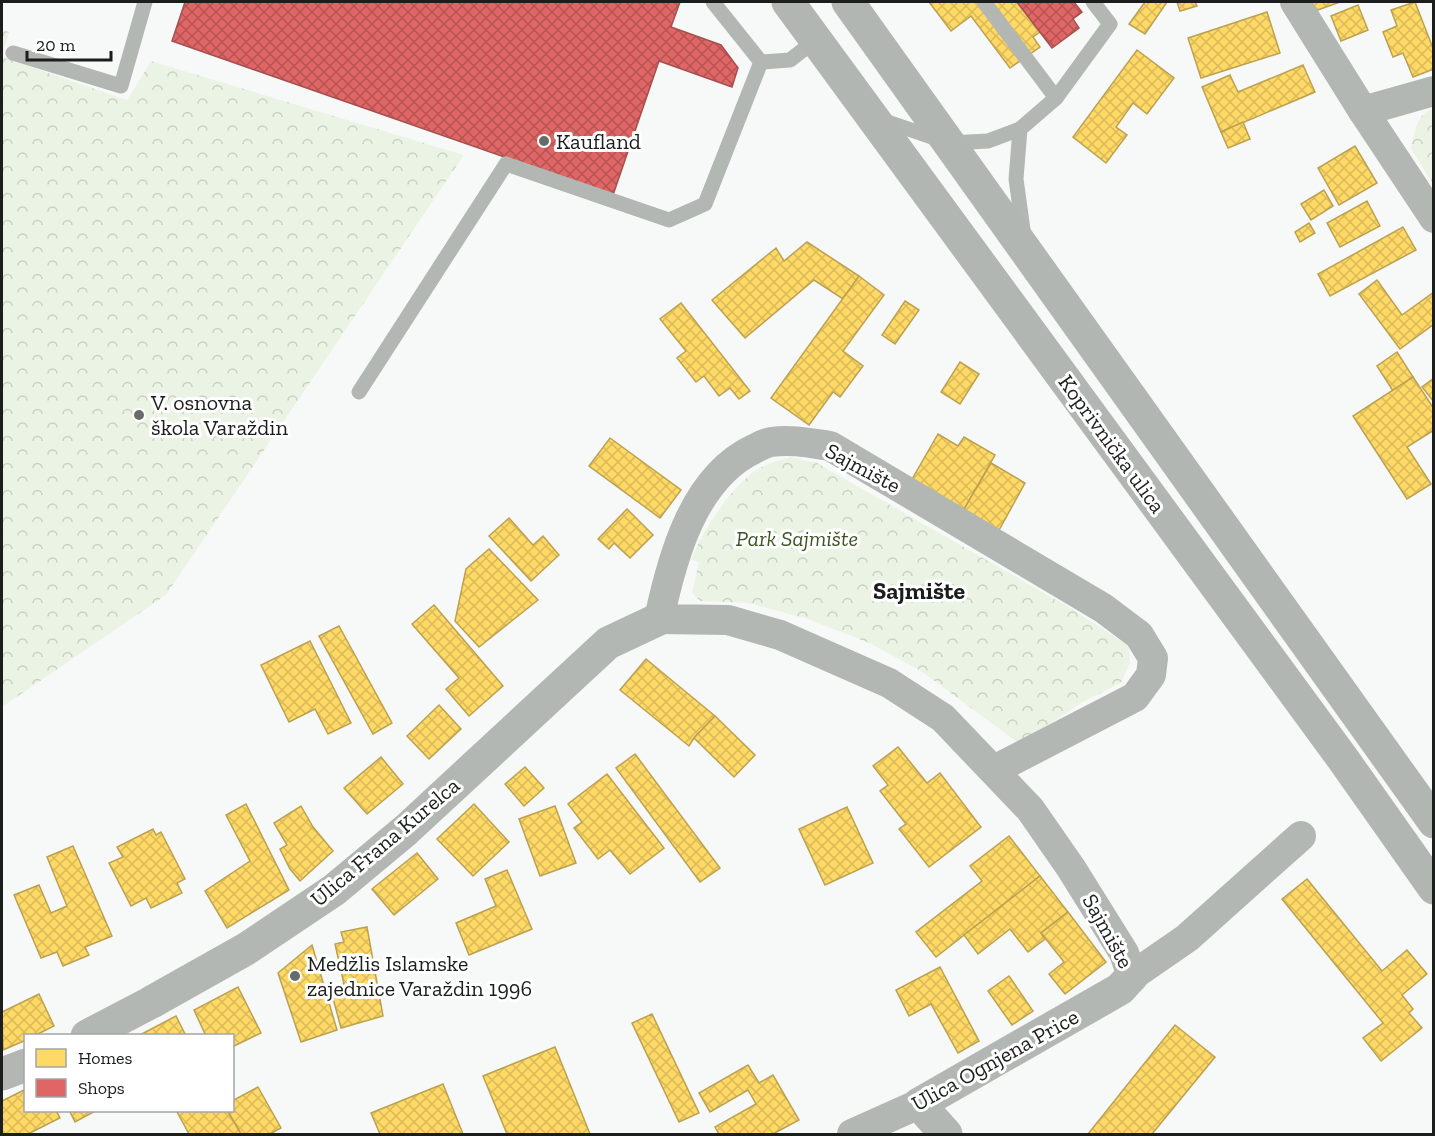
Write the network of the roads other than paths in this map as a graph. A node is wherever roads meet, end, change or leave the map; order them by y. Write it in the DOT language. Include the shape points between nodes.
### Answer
graph roads {
  1 [pos="144,2"];
  2 [pos="713,2"];
  3 [pos="789,2"];
  4 [pos="848,2"];
  5 [pos="984,2"];
  6 [pos="1093,2"];
  7 [pos="1295,2"];
  8 [pos="816,40"];
  9 [pos="13,53"];
  10 [pos="760,62"];
  11 [pos="1434,91"];
  12 [pos="1056,98"];
  13 [pos="1363,111"];
  14 [pos="873,118"];
  15 [pos="1020,129"];
  16 [pos="949,143"];
  17 [pos="1434,218"];
  18 [pos="1026,252"];
  19 [pos="359,392"];
  20 [pos="659,619"];
  21 [pos="994,770"];
  22 [pos="1434,822"];
  23 [pos="1301,836"];
  24 [pos="1434,888"];
  25 [pos="1132,976"];
  26 [pos="89,1034"];
  27 [pos="24,1066"];
  28 [pos="2,1074"];
  29 [pos="919,1104"];
  30 [pos="852,1134"];
  31 [pos="946,1134"];
  1 -- 9 [label="lane" via="121,86"];
  2 -- 10 [label="lane"];
  3 -- 8 [label="main road, Koprivnička ulica"];
  4 -- 16 [label="main road, Koprivnička ulica"];
  5 -- 12 [label="lane"];
  6 -- 12 [label="lane" via="1110,24"];
  7 -- 13 [label="street"];
  8 -- 10 [label="lane" via="790,60"];
  8 -- 14 [label="main road, Koprivnička ulica"];
  10 -- 19 [label="lane" via="705,204 669,220 506,164"];
  11 -- 13 [label="street"];
  12 -- 15 [label="lane"];
  13 -- 17 [label="street"];
  14 -- 16 [label="lane"];
  14 -- 24 [label="main road, Koprivnička ulica"];
  15 -- 16 [label="lane" via="988,141"];
  15 -- 18 [label="lane" via="1016,179"];
  16 -- 18 [label="main road, Koprivnička ulica"];
  18 -- 22 [label="main road, Koprivnička ulica"];
  20 -- 21 [label="street, Sajmište" via="728,620 780,635 889,683 943,718"];
  20 -- 21 [label="street, Sajmište" via="677,551 713,482 740,456 769,442 796,440 830,446 1103,608 1139,635 1153,658 1151,675 1135,697"];
  20 -- 26 [label="street, Ulica Frana Kurelca" via="608,643 406,830 334,890 246,949"];
  21 -- 25 [label="street, Sajmište" via="1030,808 1071,868 1124,952"];
  23 -- 25 [label="street, Sajmište" via="1187,938"];
  25 -- 29 [label="street, Ulica Ognjena Price" via="1120,988"];
  27 -- 28 [label="street"];
  29 -- 30 [label="street, Ulica Ognjena Price"];
  29 -- 31 [label="street"];
}
